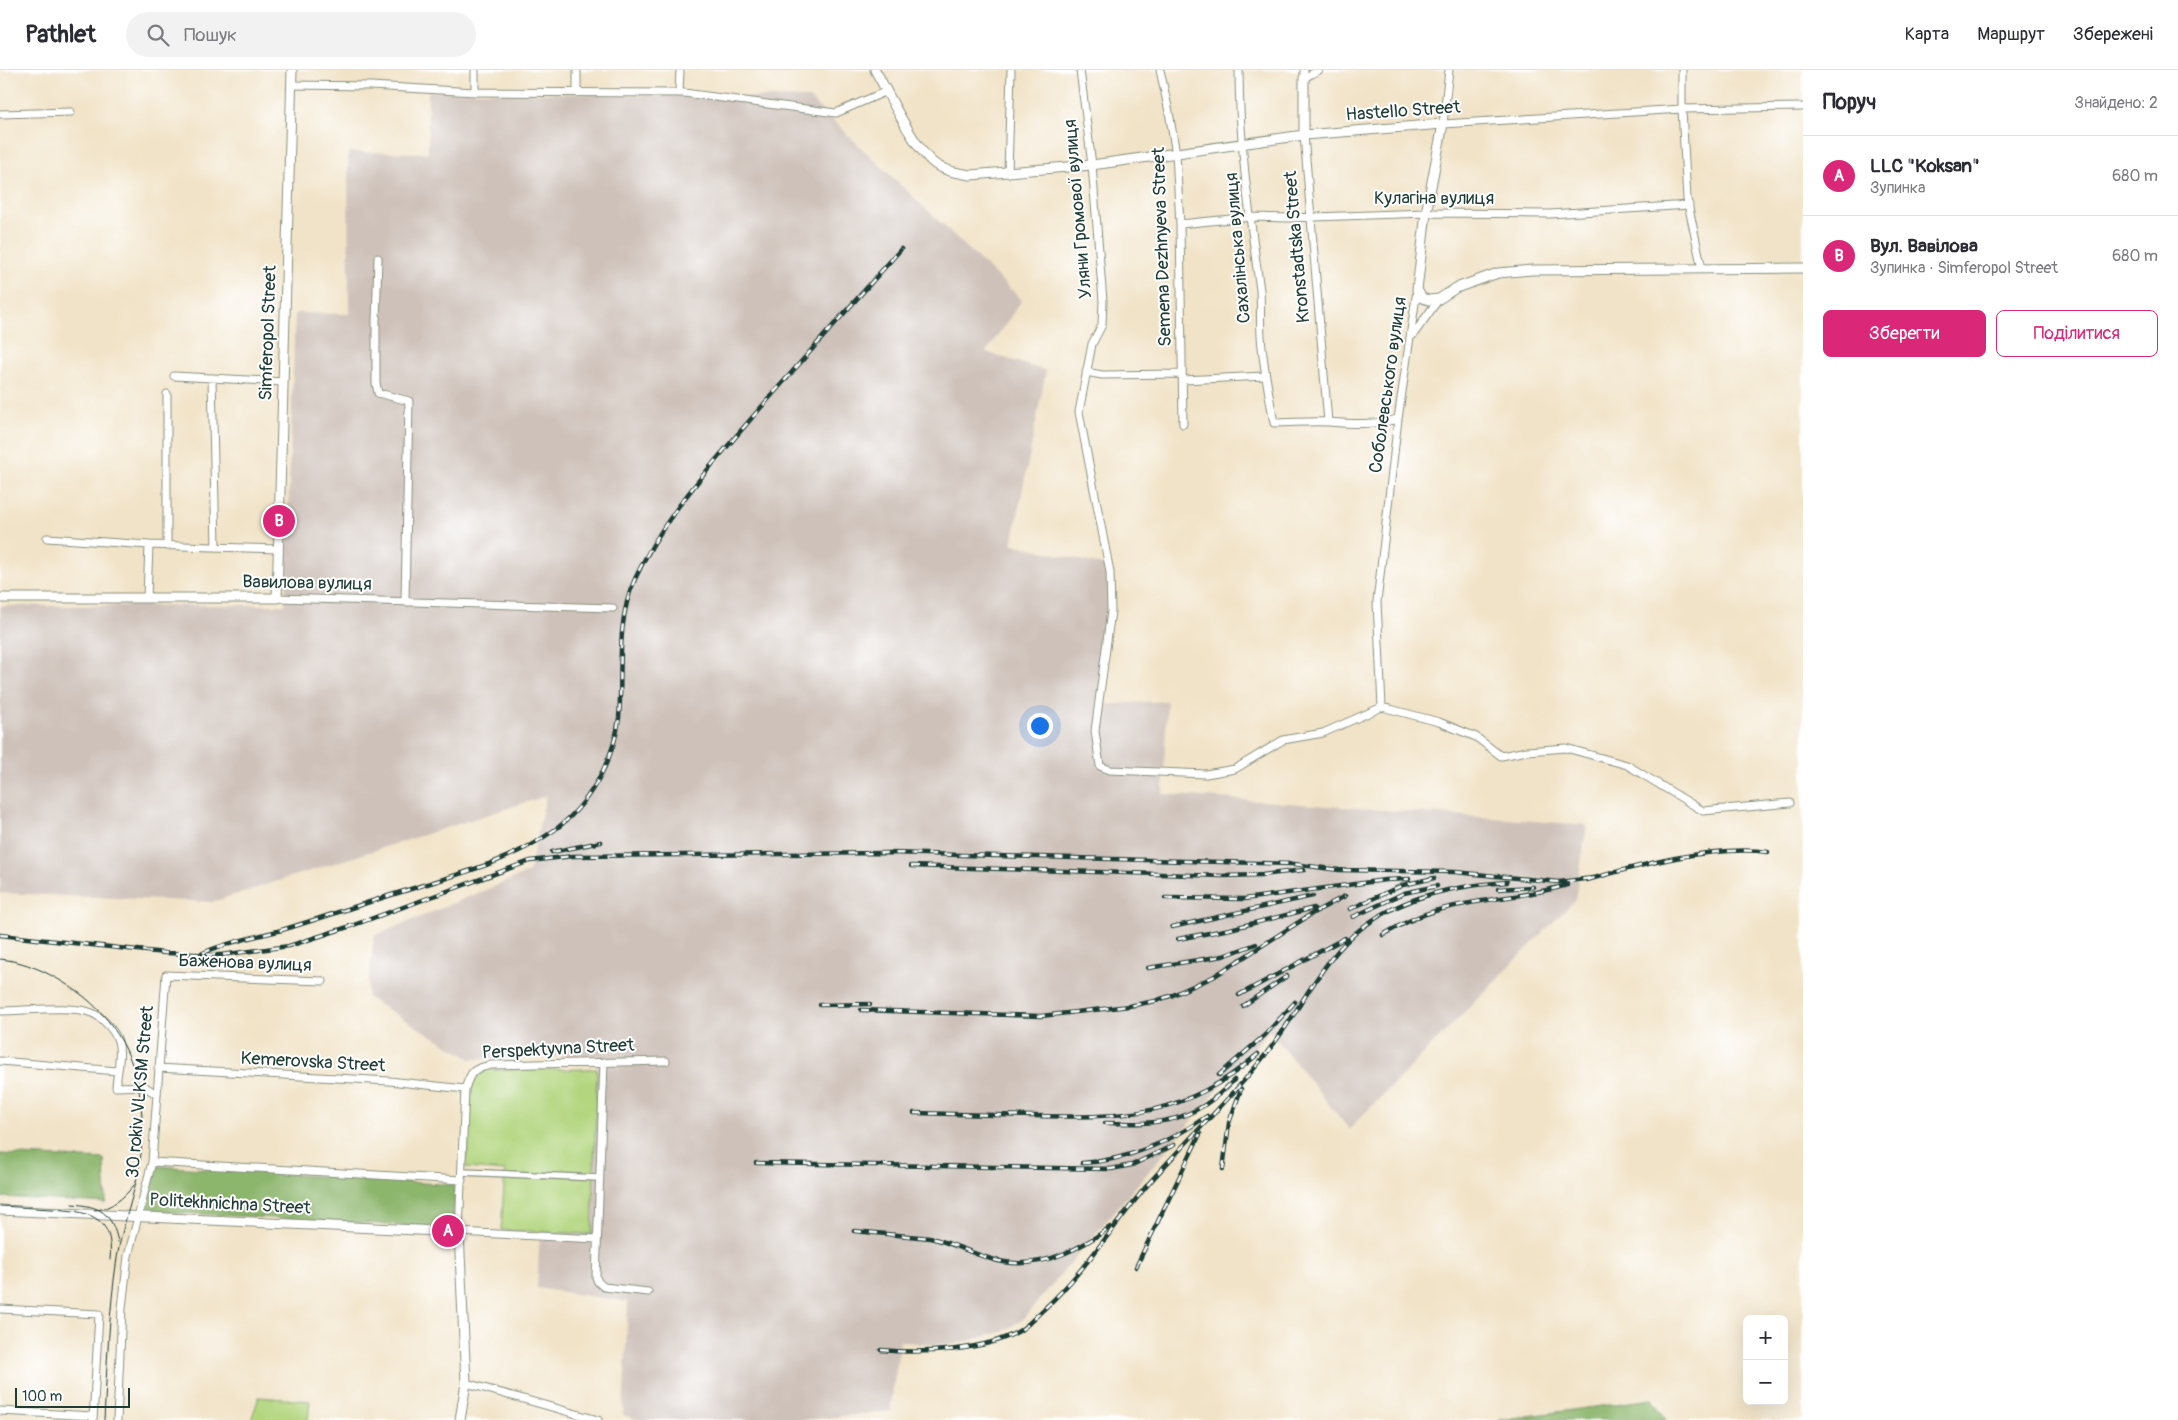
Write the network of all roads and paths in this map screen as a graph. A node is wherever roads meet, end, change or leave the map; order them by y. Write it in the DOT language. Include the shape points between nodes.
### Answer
graph roads {
  1 [pos="292,70"];
  2 [pos="475,70"];
  3 [pos="577,70"];
  4 [pos="680,70"];
  5 [pos="875,70"];
  6 [pos="1011,70"];
  7 [pos="1080,70"];
  8 [pos="1160,70"];
  9 [pos="1239,70"];
  10 [pos="1319,70"];
  11 [pos="1449,70"];
  12 [pos="1682,70"];
  13 [pos="1304,74"];
  14 [pos="292,85"];
  15 [pos="888,91"];
  16 [pos="475,92"];
  17 [pos="577,92"];
  18 [pos="680,93"];
  19 [pos="1803,107"];
  20 [pos="1682,109"];
  21 [pos="71,112"];
  22 [pos="0,114"];
  23 [pos="1443,124"];
  24 [pos="1304,135"];
  25 [pos="1243,145"];
  26 [pos="1176,154"];
  27 [pos="1092,165"];
  28 [pos="1008,173"];
  29 [pos="1689,205"];
  30 [pos="1426,213"];
  31 [pos="1312,216"];
  32 [pos="1251,217"];
  33 [pos="1180,224"];
  34 [pos="378,258"];
  35 [pos="1803,268"];
  36 [pos="1702,269"];
  37 [pos="1417,290"];
  38 [pos="1439,299"];
  39 [pos="1412,337"];
  40 [pos="1086,372"];
  41 [pos="174,376"];
  42 [pos="1266,376"];
  43 [pos="1182,377"];
  44 [pos="212,378"];
  45 [pos="283,382"];
  46 [pos="167,394"];
  47 [pos="1398,419"];
  48 [pos="1328,422"];
  49 [pos="1183,424"];
  50 [pos="46,538"];
  51 [pos="149,545"];
  52 [pos="166,546"];
  53 [pos="216,547"];
  54 [pos="278,549"];
  55 [pos="0,598"];
  56 [pos="147,598"];
  57 [pos="277,598"];
  58 [pos="405,602"];
  59 [pos="613,608"];
  60 [pos="1382,707"];
  61 [pos="1790,803"];
  62 [pos="166,975"];
  63 [pos="324,980"];
  64 [pos="0,1011"];
  65 [pos="0,1061"];
  66 [pos="666,1061"];
  67 [pos="604,1062"];
  68 [pos="158,1068"];
  69 [pos="118,1071"];
  70 [pos="465,1089"];
  71 [pos="156,1094"];
  72 [pos="152,1162"];
  73 [pos="462,1172"];
  74 [pos="599,1178"];
  75 [pos="462,1180"];
  76 [pos="0,1210"];
  77 [pos="140,1216"];
  78 [pos="459,1232"];
  79 [pos="598,1239"];
  80 [pos="648,1292"];
  81 [pos="0,1308"];
  82 [pos="466,1383"];
  83 [pos="0,1411"];
  84 [pos="93,1418"];
  85 [pos="117,1420"];
  86 [pos="460,1420"];
  87 [pos="598,1420"];
  1 -- 14 [label="street, Simferopol Street"];
  2 -- 16 [label="street"];
  3 -- 17 [label="street"];
  4 -- 18 [label="street"];
  5 -- 15 [label="street, Hastello Street"];
  6 -- 28 [label="street"];
  7 -- 27 [label="street, Уляни Громової вулиця"];
  8 -- 26 [label="street, Semena Dezhnyeva Street"];
  9 -- 25 [label="street, Сахалінська вулиця"];
  10 -- 13 [label="street"];
  11 -- 23 [label="street, Соболевського вулиця"];
  12 -- 20 [label="street"];
  13 -- 24 [label="street, Kronstadtska Street"];
  14 -- 16 [label="street"];
  14 -- 45 [label="street, Simferopol Street"];
  15 -- 18 [label="street" via="836,113"];
  15 -- 28 [label="street, Hastello Street" via="924,154 936,166 952,173 971,175"];
  16 -- 17 [label="street"];
  17 -- 18 [label="street"];
  19 -- 20 [label="street, Hastello Street"];
  20 -- 23 [label="street, Hastello Street"];
  20 -- 29 [label="street"];
  21 -- 22 [label="street"];
  23 -- 24 [label="street, Hastello Street"];
  23 -- 30 [label="street, Соболевського вулиця"];
  24 -- 25 [label="street, Hastello Street"];
  24 -- 31 [label="street, Kronstadtska Street"];
  25 -- 26 [label="street, Hastello Street"];
  25 -- 32 [label="street, Сахалінська вулиця"];
  26 -- 27 [label="street, Hastello Street"];
  26 -- 33 [label="street, Semena Dezhnyeva Street"];
  27 -- 28 [label="street, Hastello Street"];
  27 -- 40 [label="street, Уляни Громової вулиця" via="1103,301 1102,325 1092,344"];
  29 -- 30 [label="street, Кулагіна вулиця" via="1550,214"];
  29 -- 36 [label="street"];
  30 -- 31 [label="street, Кулагіна вулиця"];
  30 -- 37 [label="street, Соболевського вулиця"];
  31 -- 32 [label="street, Кулагіна вулиця"];
  31 -- 48 [label="street, Kronstadtska Street"];
  32 -- 33 [label="street, Кулагіна вулиця"];
  32 -- 42 [label="street, Сахалінська вулиця"];
  33 -- 43 [label="street, Semena Dezhnyeva Street"];
  34 -- 58 [label="street" via="378,393 409,401"];
  35 -- 36 [label="street"];
  36 -- 38 [label="street" via="1498,273 1456,288"];
  37 -- 38 [label="street" via="1422,298"];
  37 -- 39 [label="street, Соболевського вулиця"];
  38 -- 39 [label="street"];
  39 -- 47 [label="street, Соболевського вулиця"];
  40 -- 43 [label="street" via="1102,376"];
  40 -- 60 [label="street, Уляни Громової вулиця" via="1079,412 1110,572 1110,610 1094,731 1100,766 1110,770 1206,774 1235,769 1282,740 1323,733"];
  41 -- 44 [label="street"];
  42 -- 43 [label="street"];
  42 -- 48 [label="street, Сахалінська вулиця" via="1274,423"];
  43 -- 49 [label="street, Semena Dezhnyeva Street"];
  44 -- 45 [label="street"];
  44 -- 53 [label="street"];
  45 -- 54 [label="street, Simferopol Street"];
  46 -- 52 [label="street"];
  47 -- 48 [label="street" via="1354,425"];
  47 -- 60 [label="street, Соболевського вулиця" via="1377,602"];
  50 -- 51 [label="street"];
  51 -- 52 [label="street"];
  51 -- 56 [label="street"];
  52 -- 53 [label="street"];
  53 -- 54 [label="street"];
  54 -- 57 [label="street, Simferopol Street"];
  55 -- 56 [label="street, Вавилова вулиця"];
  56 -- 57 [label="street, Вавилова вулиця"];
  57 -- 58 [label="street, Вавилова вулиця"];
  58 -- 59 [label="street, Вавилова вулиця"];
  60 -- 61 [label="street" via="1439,722 1476,737 1501,756 1566,748 1627,766 1703,811"];
  62 -- 63 [label="street, Баженова вулиця"];
  62 -- 68 [label="street, 30 rokiv VLKSM Street"];
  64 -- 69 [label="street" via="48,1009 92,1013 118,1040"];
  65 -- 69 [label="street"];
  66 -- 67 [label="street, Perspektyvna Street"];
  67 -- 70 [label="street, Perspektyvna Street" via="479,1067 469,1075"];
  67 -- 74 [label="street"];
  68 -- 70 [label="street, Kemerovska Street" via="389,1081"];
  68 -- 71 [label="street, 30 rokiv VLKSM Street"];
  69 -- 71 [label="street" via="116,1087 144,1086"];
  70 -- 73 [label="street, Perspektyvna Street"];
  71 -- 72 [label="street, 30 rokiv VLKSM Street"];
  72 -- 75 [label="street"];
  72 -- 77 [label="street, 30 rokiv VLKSM Street"];
  73 -- 74 [label="street"];
  73 -- 75 [label="street, Perspektyvna Street"];
  74 -- 79 [label="street"];
  75 -- 78 [label="street, Perspektyvna Street"];
  76 -- 77 [label="street, Politekhnichna Street"];
  77 -- 78 [label="street, Politekhnichna Street"];
  77 -- 85 [label="street, 30 rokiv VLKSM Street" via="128,1256"];
  78 -- 79 [label="street"];
  78 -- 82 [label="street, Perspektyvna Street"];
  79 -- 80 [label="street" via="596,1276 600,1285"];
  81 -- 84 [label="street" via="99,1314"];
  82 -- 86 [label="street, Perspektyvna Street"];
  82 -- 87 [label="street"];
  83 -- 84 [label="street"];
}
